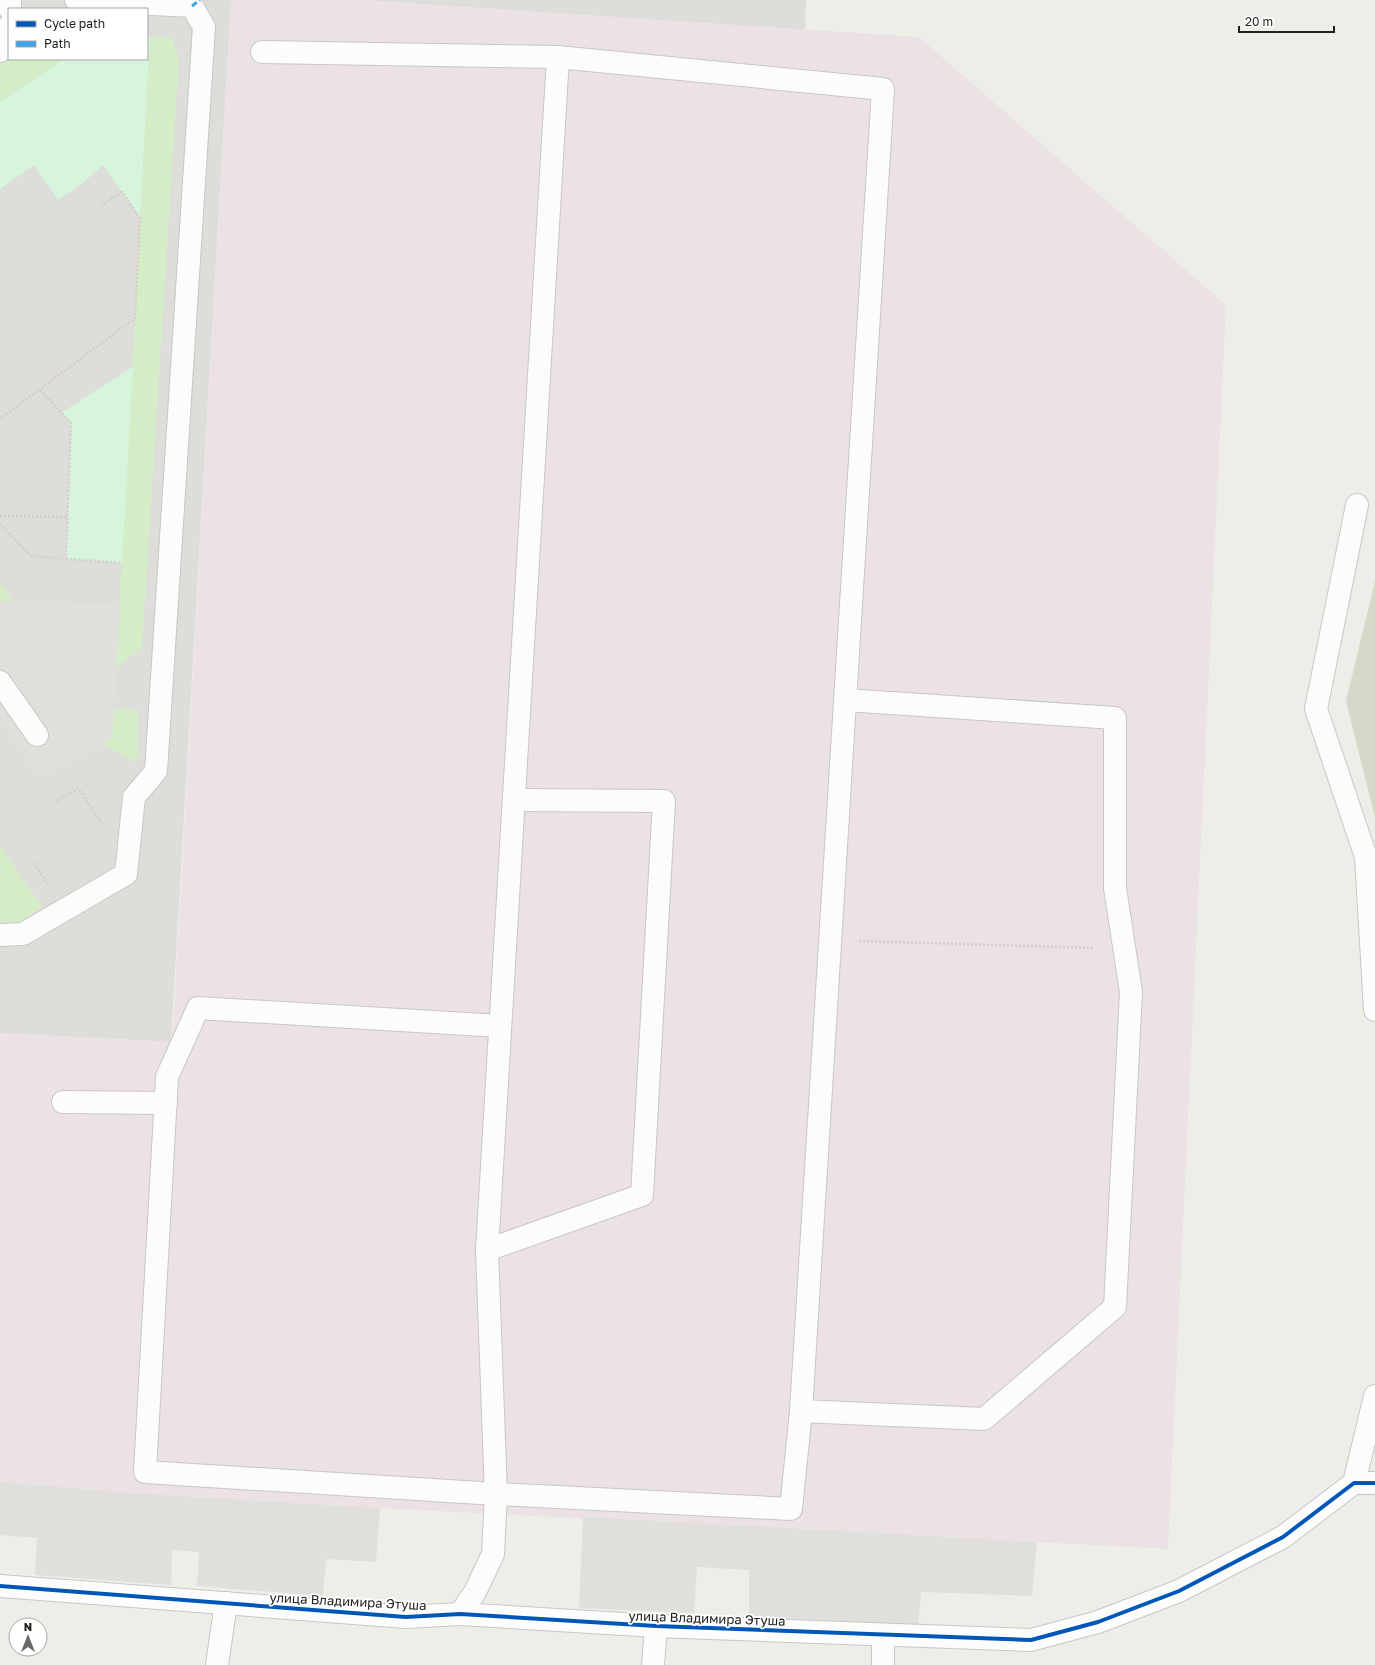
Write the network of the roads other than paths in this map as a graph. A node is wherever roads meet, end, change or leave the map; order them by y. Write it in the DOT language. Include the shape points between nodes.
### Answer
graph roads {
  1 [pos="76,0"];
  2 [pos="8,29"];
  3 [pos="0,51"];
  4 [pos="262,52"];
  5 [pos="558,57"];
  6 [pos="1357,505"];
  7 [pos="0,682"];
  8 [pos="845,700"];
  9 [pos="37,735"];
  10 [pos="514,800"];
  11 [pos="0,935"];
  12 [pos="1375,1010"];
  13 [pos="500,1026"];
  14 [pos="63,1102"];
  15 [pos="166,1103"];
  16 [pos="487,1250"];
  17 [pos="1375,1396"];
  18 [pos="801,1411"];
  19 [pos="1364,1483"];
  20 [pos="496,1494"];
  21 [pos="0,1586"];
  22 [pos="226,1603"];
  23 [pos="460,1614"];
  24 [pos="656,1626"];
  25 [pos="883,1635"];
  26 [pos="217,1665"];
  27 [pos="653,1665"];
  28 [pos="883,1665"];
  1 -- 11 [label="street" via="192,6 204,27 156,771 134,797 126,874 23,934"];
  2 -- 3 [label="street"];
  4 -- 5 [label="street"];
  5 -- 8 [label="street" via="883,89"];
  5 -- 10 [label="street"];
  6 -- 12 [label="street" via="1316,708 1366,857"];
  7 -- 9 [label="street"];
  8 -- 18 [label="street"];
  8 -- 18 [label="street" via="1114,718 1114,888 1131,992 1114,1307 984,1419"];
  10 -- 13 [label="street"];
  10 -- 16 [label="street" via="664,801 642,1195"];
  13 -- 15 [label="street" via="198,1008 167,1077"];
  13 -- 16 [label="street"];
  14 -- 15 [label="street"];
  15 -- 20 [label="street" via="145,1472"];
  16 -- 20 [label="street"];
  17 -- 19 [label="street"];
  18 -- 20 [label="street" via="791,1509"];
  19 -- 25 [label="street, улица Владимира Этуша" via="1283,1538 1179,1591 1098,1622 1031,1640"];
  20 -- 23 [label="street" via="493,1554"];
  21 -- 22 [label="street, улица Владимира Этуша"];
  22 -- 23 [label="street, улица Владимира Этуша" via="406,1616"];
  22 -- 26 [label="street"];
  23 -- 24 [label="street, улица Владимира Этуша"];
  24 -- 25 [label="street, улица Владимира Этуша"];
  24 -- 27 [label="street"];
  25 -- 28 [label="street"];
}
